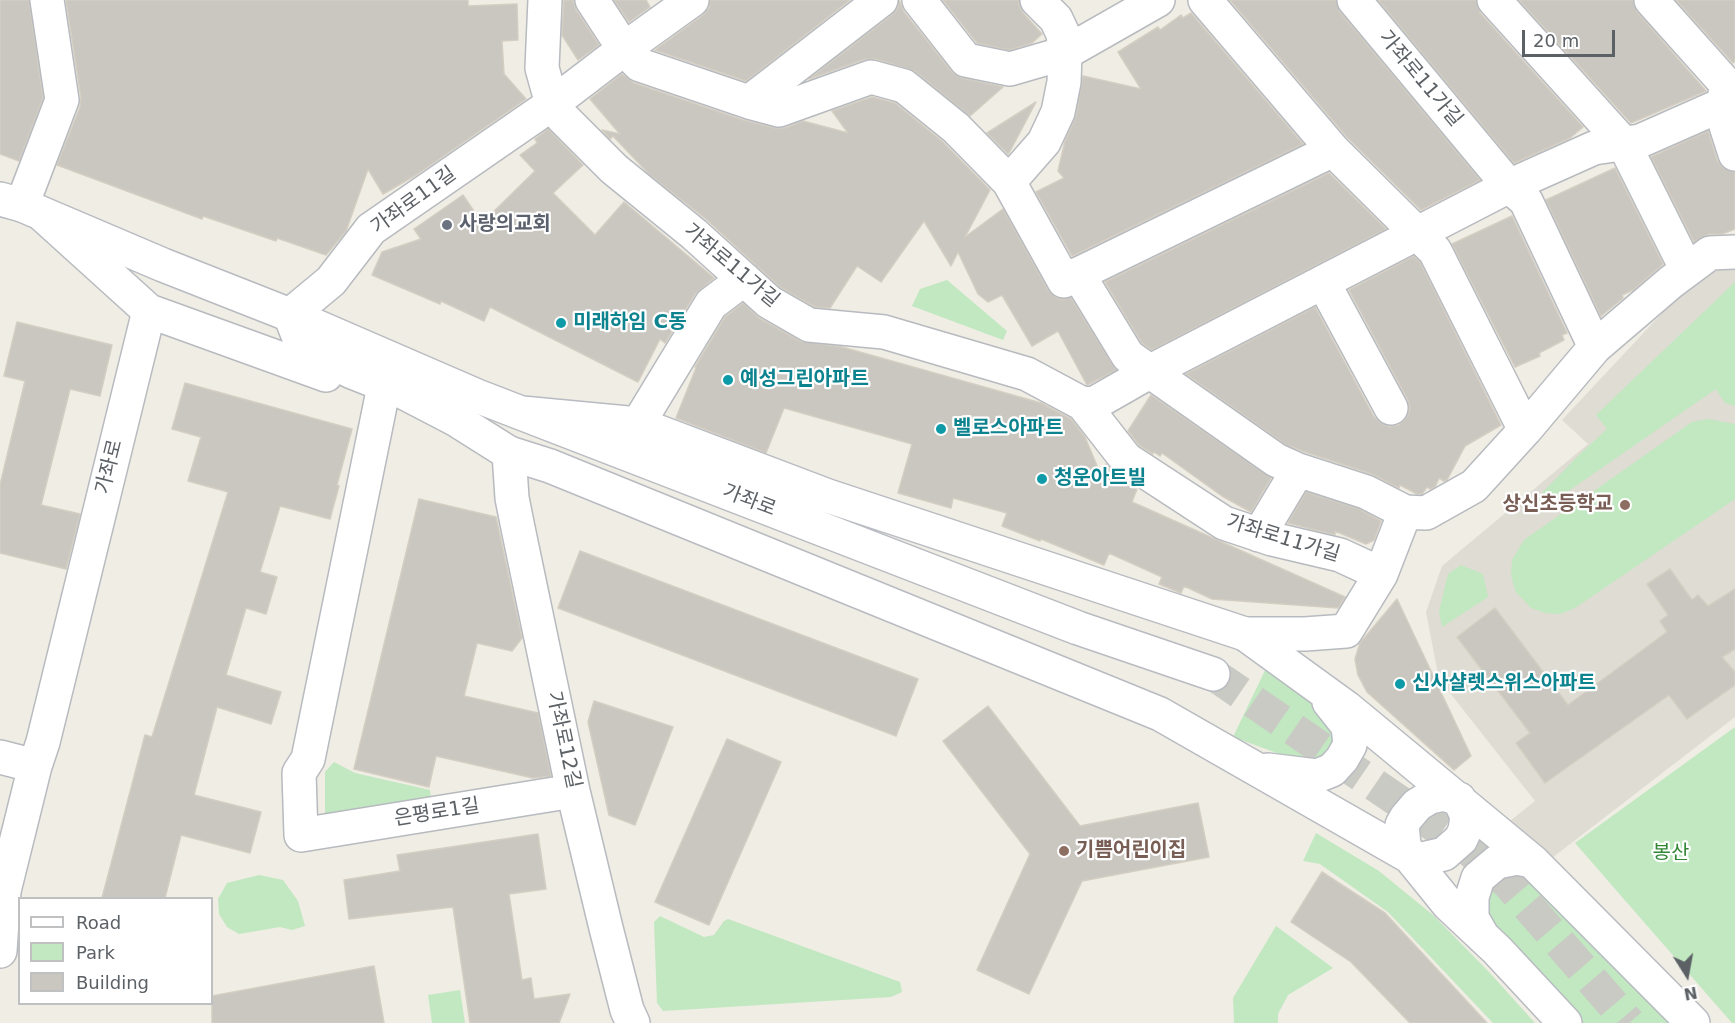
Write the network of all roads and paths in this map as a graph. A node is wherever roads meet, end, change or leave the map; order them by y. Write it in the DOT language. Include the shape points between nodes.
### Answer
graph roads {
  1 [pos="48,0"];
  2 [pos="544,0"];
  3 [pos="592,0"];
  4 [pos="692,0"];
  5 [pos="881,0"];
  6 [pos="919,0"];
  7 [pos="1037,0"];
  8 [pos="1158,0"];
  9 [pos="1205,0"];
  10 [pos="1354,0"];
  11 [pos="1494,0"];
  12 [pos="1651,0"];
  13 [pos="624,49"];
  14 [pos="1065,52"];
  15 [pos="1730,92"];
  16 [pos="749,102"];
  17 [pos="552,104"];
  18 [pos="1624,144"];
  19 [pos="1333,150"];
  20 [pos="1735,154"];
  21 [pos="1009,182"];
  22 [pos="1509,186"];
  23 [pos="21,206"];
  24 [pos="1417,234"];
  25 [pos="1735,252"];
  26 [pos="1687,270"];
  27 [pos="1071,277"];
  28 [pos="744,279"];
  29 [pos="1323,282"];
  30 [pos="149,311"];
  31 [pos="290,315"];
  32 [pos="1595,347"];
  33 [pos="1151,371"];
  34 [pos="382,396"];
  35 [pos="1083,404"];
  36 [pos="1391,408"];
  37 [pos="522,413"];
  38 [pos="638,424"];
  39 [pos="1525,430"];
  40 [pos="509,453"];
  41 [pos="1298,470"];
  42 [pos="1416,513"];
  43 [pos="1259,535"];
  44 [pos="1381,574"];
  45 [pos="1245,634"];
  46 [pos="1213,674"];
  47 [pos="1306,678"];
  48 [pos="0,757"];
  49 [pos="1241,761"];
  50 [pos="35,766"];
  51 [pos="573,791"];
  52 [pos="1459,799"];
  53 [pos="1410,857"];
  54 [pos="1532,861"];
  55 [pos="1483,937"];
  56 [pos="0,951"];
  57 [pos="633,1023"];
  58 [pos="1565,1023"];
  59 [pos="1693,1023"];
  1 -- 23 [label="street" via="62,100"];
  2 -- 17 [label="street" via="542,68"];
  3 -- 13 [label="street"];
  4 -- 13 [label="street, 가좌로11길"];
  5 -- 16 [label="street"];
  6 -- 14 [label="street" via="966,60 1010,69"];
  7 -- 14 [label="street" via="1056,20"];
  8 -- 14 [label="street"];
  9 -- 19 [label="street"];
  10 -- 22 [label="street, 가좌로11가길"];
  11 -- 18 [label="street"];
  12 -- 15 [label="street"];
  13 -- 16 [label="street" via="640,65"];
  13 -- 17 [label="street, 가좌로11길"];
  14 -- 21 [label="street" via="1058,112 1044,142"];
  15 -- 18 [label="street" via="1640,141"];
  15 -- 20 [label="street" via="1726,126"];
  16 -- 21 [label="street" via="779,110 871,77 904,87 956,128"];
  17 -- 28 [label="street, 가좌로11가길" via="614,169"];
  17 -- 31 [label="street, 가좌로11길" via="371,229 331,281"];
  18 -- 22 [label="street" via="1594,148"];
  18 -- 26 [label="street"];
  19 -- 24 [label="street"];
  19 -- 27 [label="street"];
  21 -- 27 [label="street"];
  22 -- 24 [label="street"];
  22 -- 32 [label="street, 가좌로11가길" via="1526,201"];
  23 -- 30 [label="street"];
  23 -- 31 [label="street, 가좌로"];
  24 -- 29 [label="street"];
  24 -- 39 [label="street" via="1435,251"];
  25 -- 26 [label="street" via="1710,253"];
  26 -- 32 [label="street"];
  27 -- 33 [label="street" via="1128,356"];
  28 -- 35 [label="street, 가좌로11가길" via="769,302 809,325 884,332 1027,374"];
  28 -- 38 [label="street" via="711,304"];
  29 -- 33 [label="street"];
  29 -- 36 [label="street"];
  30 -- 34 [label="street"];
  30 -- 50 [label="street, 가좌로"];
  31 -- 37 [label="street, 가좌로"];
  31 -- 40 [label="street" via="303,348 425,403"];
  32 -- 39 [label="street"];
  33 -- 35 [label="street" via="1095,403"];
  33 -- 41 [label="street" via="1276,460"];
  34 -- 40 [label="street" via="483,447"];
  34 -- 51 [label="street, 은평로1길" via="308,759 299,773 301,835"];
  35 -- 43 [label="street, 가좌로11가길" via="1126,459 1224,523"];
  37 -- 38 [label="street"];
  37 -- 46 [label="street, 가좌로" via="1078,628"];
  38 -- 45 [label="street" via="828,496"];
  39 -- 42 [label="street" via="1474,486"];
  40 -- 49 [label="street" via="550,466 1160,714"];
  40 -- 51 [label="street, 가좌로12길" via="512,498"];
  41 -- 42 [label="street"];
  41 -- 43 [label="street"];
  42 -- 44 [label="street"];
  43 -- 44 [label="street, 가좌로11가길" via="1340,555"];
  44 -- 45 [label="street" via="1346,631"];
  45 -- 47 [label="street"];
  47 -- 49 [label="street" via="1348,726 1350,745 1342,759 1332,770 1317,776 1274,772"];
  47 -- 52 [label="street"];
  48 -- 50 [label="street"];
  49 -- 53 [label="street"];
  50 -- 56 [label="street" via="4,891"];
  51 -- 57 [label="street, 가좌로12길"];
  52 -- 53 [label="street" via="1467,816 1461,839 1444,854 1422,859"];
  52 -- 53 [label="street" via="1444,794 1417,805 1402,825"];
  52 -- 54 [label="street"];
  53 -- 55 [label="street" via="1448,904"];
  54 -- 55 [label="street" via="1517,858 1497,862 1478,878 1472,897 1472,918"];
  54 -- 59 [label="street"];
  55 -- 58 [label="street"];
}
